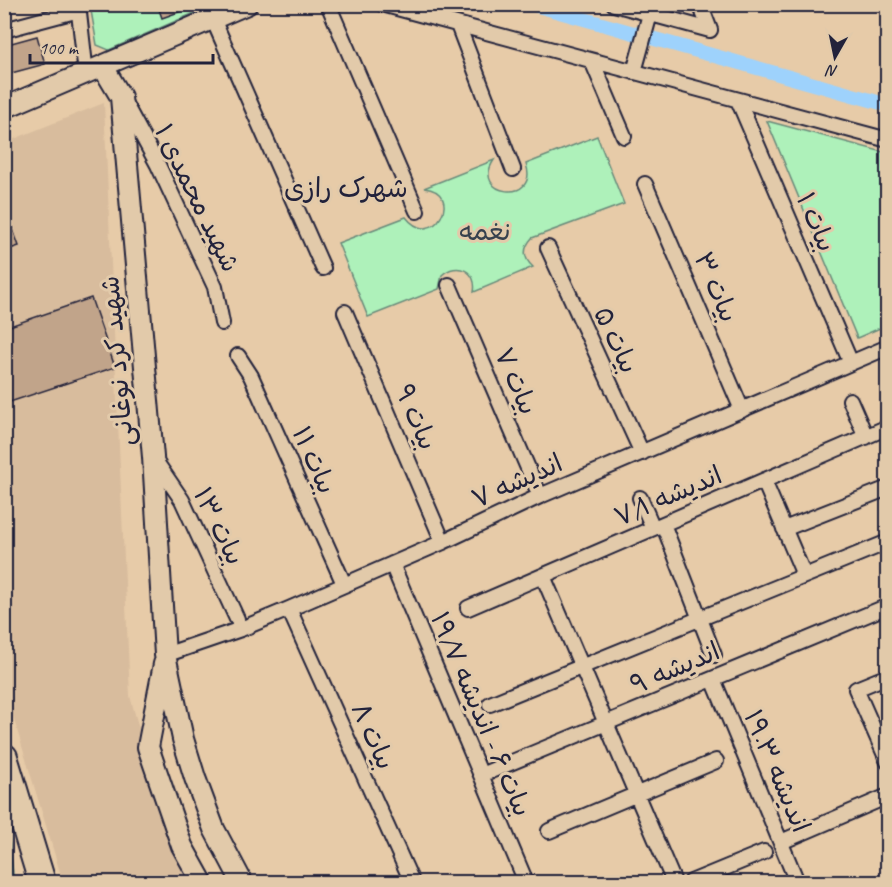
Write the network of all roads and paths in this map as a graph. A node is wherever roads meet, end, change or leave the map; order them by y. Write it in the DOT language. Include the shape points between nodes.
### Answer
graph roads {
  1 [pos="247,4"];
  2 [pos="328,4"];
  3 [pos="382,4"];
  4 [pos="614,4"];
  5 [pos="700,4"];
  6 [pos="79,7"];
  7 [pos="650,14"];
  8 [pos="213,19"];
  9 [pos="458,25"];
  10 [pos="4,30"];
  11 [pos="592,61"];
  12 [pos="94,70"];
  13 [pos="634,72"];
  14 [pos="121,97"];
  15 [pos="738,100"];
  16 [pos="4,108"];
  17 [pos="624,136"];
  18 [pos="888,140"];
  19 [pos="513,169"];
  20 [pos="645,184"];
  21 [pos="417,211"];
  22 [pos="548,248"];
  23 [pos="323,268"];
  24 [pos="448,285"];
  25 [pos="345,312"];
  26 [pos="222,323"];
  27 [pos="888,347"];
  28 [pos="238,356"];
  29 [pos="851,363"];
  30 [pos="850,400"];
  31 [pos="742,410"];
  32 [pos="886,433"];
  33 [pos="866,437"];
  34 [pos="642,453"];
  35 [pos="153,457"];
  36 [pos="764,481"];
  37 [pos="888,488"];
  38 [pos="540,496"];
  39 [pos="640,498"];
  40 [pos="658,526"];
  41 [pos="784,529"];
  42 [pos="443,542"];
  43 [pos="888,542"];
  44 [pos="392,564"];
  45 [pos="804,575"];
  46 [pos="543,576"];
  47 [pos="344,584"];
  48 [pos="888,606"];
  49 [pos="468,608"];
  50 [pos="289,609"];
  51 [pos="700,617"];
  52 [pos="237,619"];
  53 [pos="165,655"];
  54 [pos="714,655"];
  55 [pos="582,667"];
  56 [pos="888,676"];
  57 [pos="712,678"];
  58 [pos="490,704"];
  59 [pos="606,723"];
  60 [pos="883,738"];
  61 [pos="6,761"];
  62 [pos="716,761"];
  63 [pos="888,762"];
  64 [pos="481,775"];
  65 [pos="636,794"];
  66 [pos="888,796"];
  67 [pos="549,831"];
  68 [pos="780,842"];
  69 [pos="764,852"];
  70 [pos="22,882"];
  71 [pos="42,882"];
  72 [pos="202,882"];
  73 [pos="242,882"];
  74 [pos="412,882"];
  75 [pos="526,882"];
  76 [pos="674,882"];
  77 [pos="691,882"];
  78 [pos="797,882"];
  1 -- 8 [label="street"];
  2 -- 21 [label="street"];
  3 -- 9 [label="street"];
  4 -- 7 [label="street"];
  5 -- 7 [label="street" via="710,30"];
  6 -- 10 [label="street"];
  6 -- 12 [label="street"];
  7 -- 13 [label="street"];
  8 -- 12 [label="street"];
  8 -- 23 [label="street"];
  9 -- 11 [label="street"];
  9 -- 19 [label="street"];
  11 -- 13 [label="street"];
  11 -- 17 [label="street"];
  12 -- 14 [label="street, شهید کرد نوغانی"];
  12 -- 16 [label="street"];
  13 -- 15 [label="street"];
  14 -- 26 [label="street, شهید محمدی ۱" via="158,165 215,287"];
  14 -- 35 [label="street, شهید کرد نوغانی"];
  15 -- 18 [label="street"];
  15 -- 29 [label="street, بیات ۱"];
  20 -- 31 [label="street, بیات ۳"];
  22 -- 34 [label="street, بیات ۵"];
  24 -- 38 [label="street, بیات ۷"];
  25 -- 42 [label="street, بیات ۹"];
  27 -- 29 [label="street, اندیشه ۷"];
  28 -- 47 [label="street, بیات ۱۱" via="251,376"];
  29 -- 31 [label="street, اندیشه ۷"];
  30 -- 33 [label="street"];
  31 -- 34 [label="street, اندیشه ۷"];
  32 -- 33 [label="street, اندیشه ۷/۱"];
  33 -- 36 [label="street, اندیشه ۷/۱"];
  34 -- 38 [label="street, اندیشه ۷"];
  35 -- 52 [label="street, بیات ۱۳" via="182,500"];
  35 -- 53 [label="street, شهید کرد نوغانی"];
  36 -- 40 [label="street, اندیشه ۷/۱"];
  36 -- 41 [label="street"];
  37 -- 41 [label="street"];
  38 -- 42 [label="street, اندیشه ۷"];
  39 -- 40 [label="street"];
  40 -- 46 [label="street, اندیشه ۷/۱"];
  40 -- 51 [label="street"];
  41 -- 45 [label="street"];
  42 -- 44 [label="street, اندیشه ۷"];
  43 -- 45 [label="street"];
  44 -- 47 [label="street, اندیشه ۷"];
  44 -- 64 [label="street, بیات ۶ - اندیشه ۱۹/۷"];
  45 -- 51 [label="street"];
  46 -- 49 [label="street, اندیشه ۷/۱"];
  46 -- 55 [label="street"];
  47 -- 50 [label="street, اندیشه ۷"];
  48 -- 57 [label="street, اندیشه ۹"];
  50 -- 53 [label="street, اندیشه ۷"];
  50 -- 74 [label="street, بیات ۸"];
  51 -- 54 [label="street"];
  51 -- 55 [label="street"];
  53 -- 72 [label="street, شهید کرد نوغانی" via="148,747 182,846"];
  53 -- 73 [label="street, شهید کرد نوغانی" via="195,778 214,829"];
  55 -- 58 [label="street"];
  55 -- 59 [label="street"];
  56 -- 60 [label="street" via="856,689"];
  57 -- 59 [label="street, اندیشه ۹"];
  57 -- 68 [label="street, اندیشه ۱۹.۳"];
  59 -- 64 [label="street, اندیشه ۹"];
  59 -- 65 [label="street"];
  60 -- 63 [label="street"];
  61 -- 70 [label="highway"];
  61 -- 71 [label="highway"];
  62 -- 65 [label="street"];
  64 -- 75 [label="street, بیات ۶ - اندیشه ۱۹/۷"];
  65 -- 67 [label="street"];
  65 -- 76 [label="street"];
  66 -- 68 [label="street"];
  68 -- 78 [label="street, اندیشه ۱۹.۳"];
  69 -- 77 [label="street"];
}
